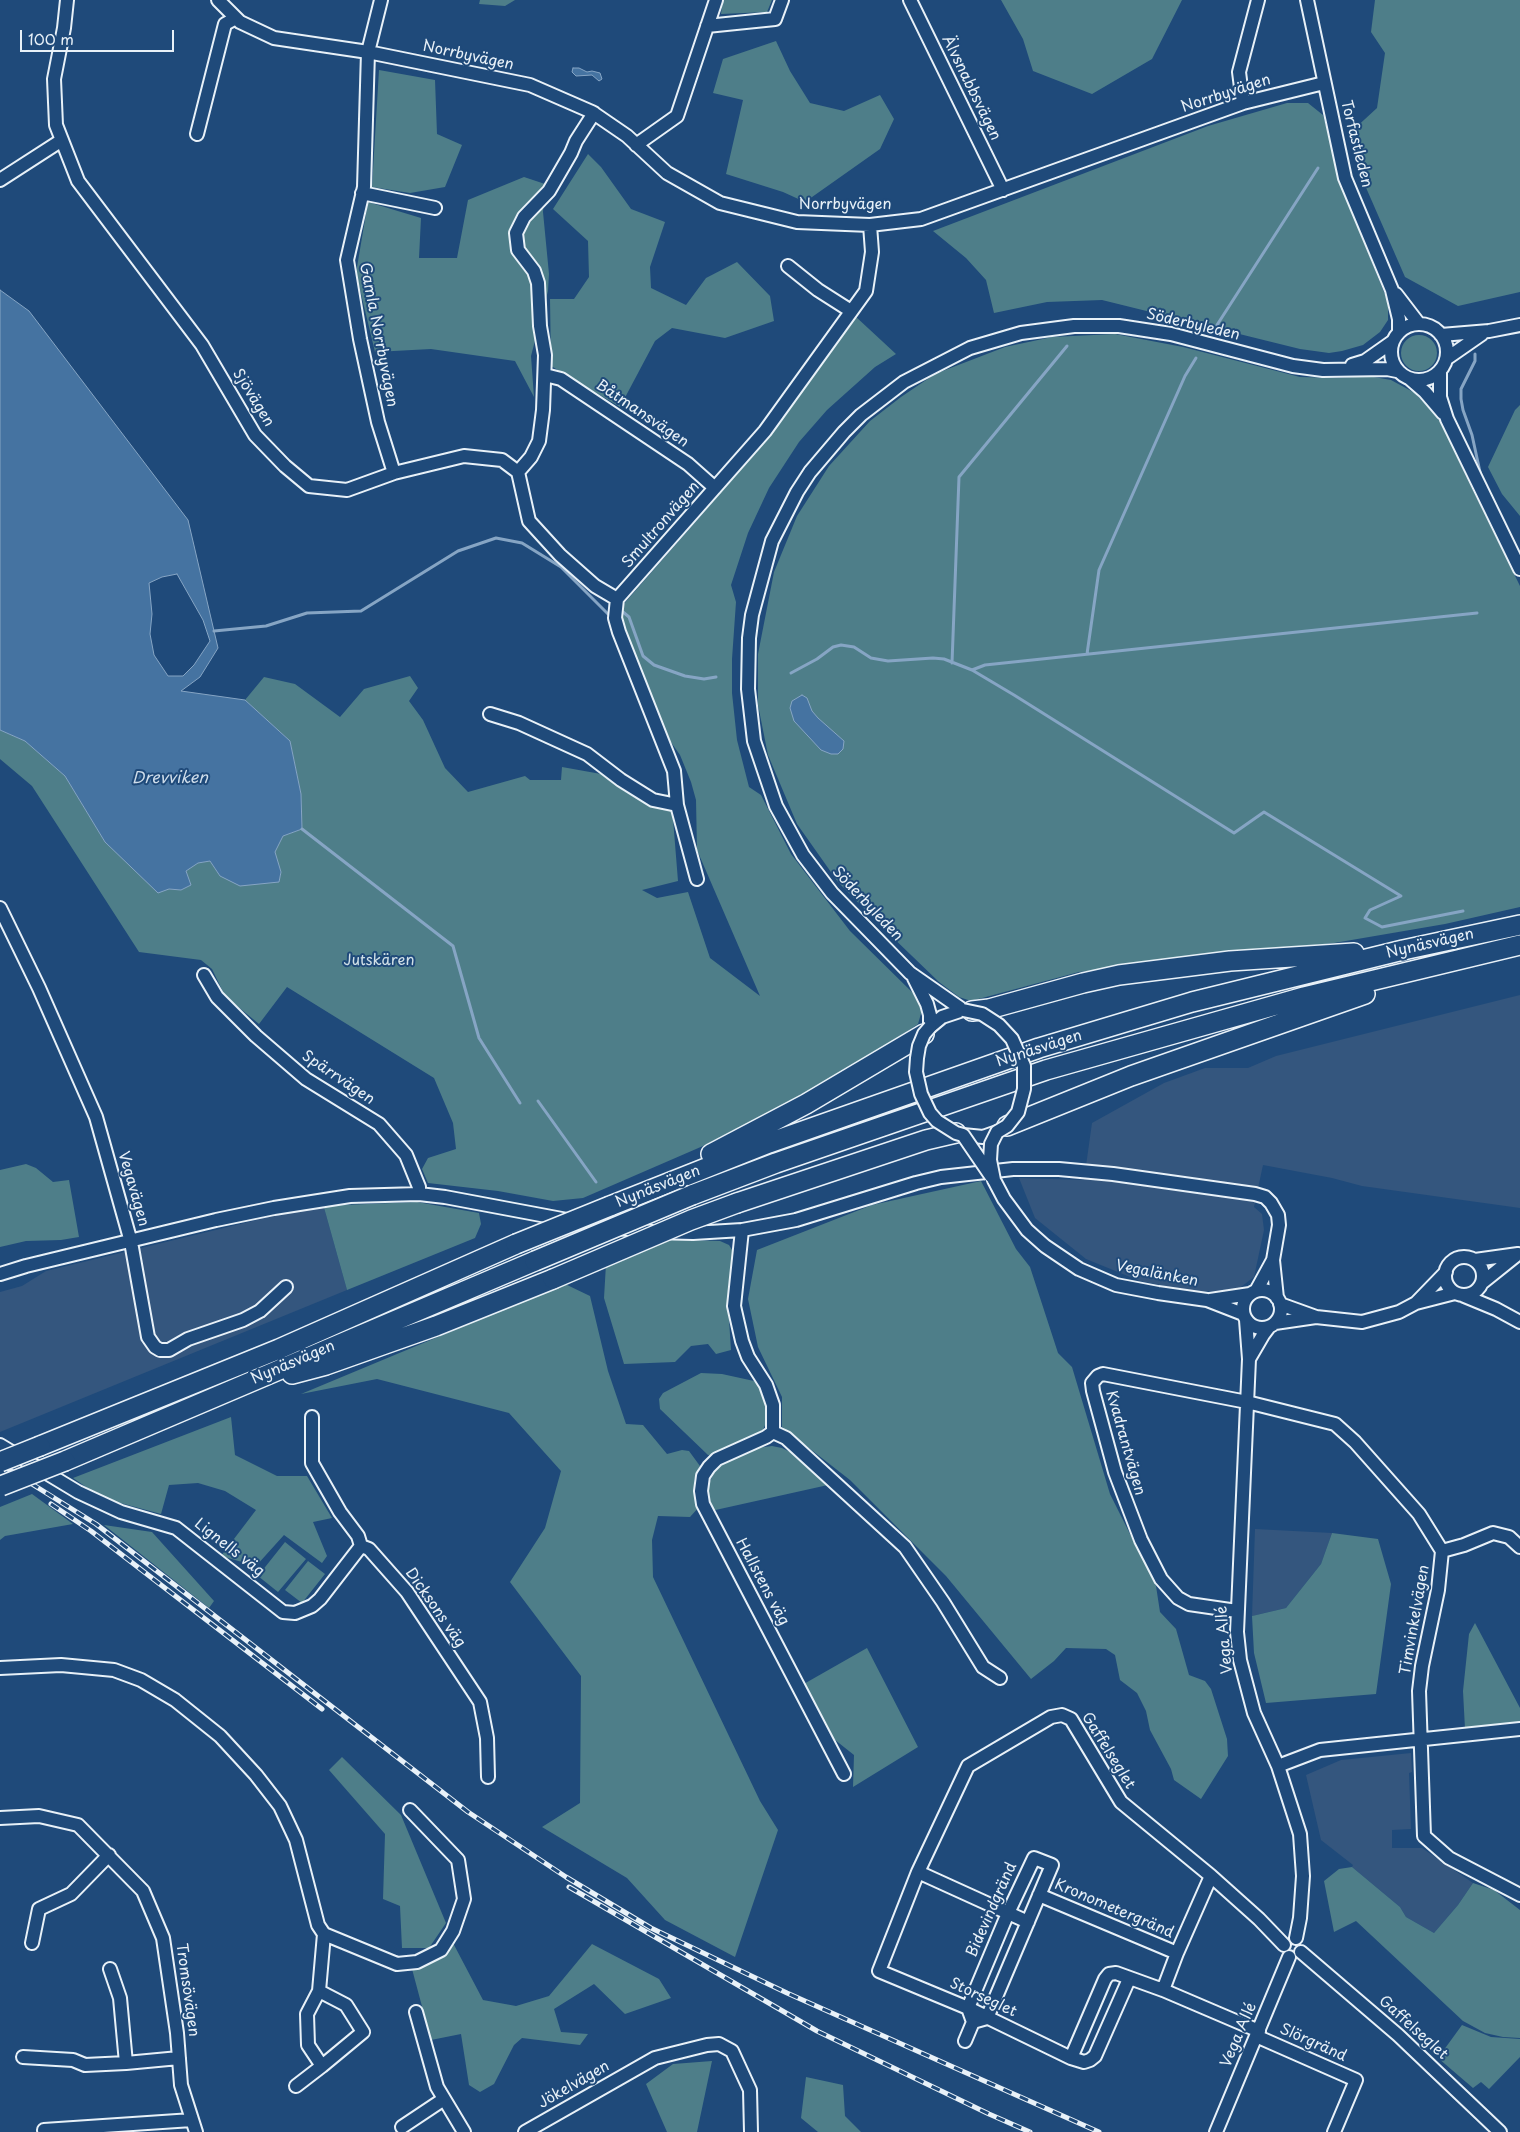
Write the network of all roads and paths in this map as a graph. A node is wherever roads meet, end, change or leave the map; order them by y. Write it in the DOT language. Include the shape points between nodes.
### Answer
graph roads {
  1 [pos="67,0"];
  2 [pos="218,0"];
  3 [pos="381,0"];
  4 [pos="716,0"];
  5 [pos="782,0"];
  6 [pos="910,0"];
  7 [pos="1258,0"];
  8 [pos="1307,0"];
  9 [pos="236,18"];
  10 [pos="707,26"];
  11 [pos="368,52"];
  12 [pos="1324,83"];
  13 [pos="1243,103"];
  14 [pos="594,113"];
  15 [pos="197,134"];
  16 [pos="62,140"];
  17 [pos="636,145"];
  18 [pos="0,180"];
  19 [pos="1003,190"];
  20 [pos="362,193"];
  21 [pos="434,208"];
  22 [pos="870,225"];
  23 [pos="788,266"];
  24 [pos="1392,290"];
  25 [pos="850,312"];
  26 [pos="1419,324"];
  27 [pos="1520,325"];
  28 [pos="1488,331"];
  29 [pos="1442,335"];
  30 [pos="1396,337"];
  31 [pos="1446,359"];
  32 [pos="1340,369"];
  33 [pos="1398,371"];
  34 [pos="1440,372"];
  35 [pos="545,375"];
  36 [pos="1410,380"];
  37 [pos="1447,419"];
  38 [pos="518,472"];
  39 [pos="394,473"];
  40 [pos="715,488"];
  41 [pos="1520,569"];
  42 [pos="617,599"];
  43 [pos="490,714"];
  44 [pos="677,805"];
  45 [pos="697,879"];
  46 [pos="0,908"];
  47 [pos="1520,925"];
  48 [pos="1520,945"];
  49 [pos="1403,950"];
  50 [pos="1482,954"];
  51 [pos="910,973"];
  52 [pos="204,976"];
  53 [pos="968,1011"];
  54 [pos="927,1030"];
  55 [pos="1002,1129"];
  56 [pos="959,1134"];
  57 [pos="994,1180"];
  58 [pos="665,1181"];
  59 [pos="419,1194"];
  60 [pos="742,1230"];
  61 [pos="131,1242"];
  62 [pos="1519,1253"];
  63 [pos="1273,1260"];
  64 [pos="1475,1260"];
  65 [pos="1446,1272"];
  66 [pos="0,1274"];
  67 [pos="1481,1285"];
  68 [pos="286,1287"];
  69 [pos="1253,1293"];
  70 [pos="1458,1294"];
  71 [pos="1208,1300"];
  72 [pos="1279,1301"];
  73 [pos="1416,1303"];
  74 [pos="1496,1309"];
  75 [pos="1245,1317"];
  76 [pos="1316,1317"];
  77 [pos="1520,1322"];
  78 [pos="1272,1325"];
  79 [pos="1249,1359"];
  80 [pos="226,1392"];
  81 [pos="1247,1402"];
  82 [pos="312,1417"];
  83 [pos="773,1432"];
  84 [pos="0,1445"];
  85 [pos="0,1462"];
  86 [pos="1,1487"];
  87 [pos="361,1546"];
  88 [pos="1520,1547"];
  89 [pos="1442,1551"];
  90 [pos="1237,1610"];
  91 [pos="0,1668"];
  92 [pos="1000,1678"];
  93 [pos="1520,1729"];
  94 [pos="1422,1738"];
  95 [pos="1278,1766"];
  96 [pos="844,1774"];
  97 [pos="488,1778"];
  98 [pos="410,1810"];
  99 [pos="0,1818"];
  100 [pos="109,1855"];
  101 [pos="918,1872"];
  102 [pos="1211,1876"];
  103 [pos="1039,1895"];
  104 [pos="1520,1895"];
  105 [pos="1008,1913"];
  106 [pos="1028,1922"];
  107 [pos="324,1934"];
  108 [pos="32,1943"];
  109 [pos="1292,1951"];
  110 [pos="1177,1953"];
  111 [pos="110,1969"];
  112 [pos="879,1971"];
  113 [pos="1129,1978"];
  114 [pos="1164,1990"];
  115 [pos="319,1991"];
  116 [pos="968,2008"];
  117 [pos="416,2012"];
  118 [pos="987,2018"];
  119 [pos="973,2022"];
  120 [pos="1258,2033"];
  121 [pos="964,2041"];
  122 [pos="23,2057"];
  123 [pos="179,2058"];
  124 [pos="1071,2058"];
  125 [pos="126,2063"];
  126 [pos="322,2066"];
  127 [pos="296,2086"];
  128 [pos="444,2099"];
  129 [pos="194,2126"];
  130 [pos="402,2127"];
  131 [pos="1217,2128"];
  132 [pos="44,2130"];
  133 [pos="1498,2131"];
  134 [pos="464,2132"];
  135 [pos="525,2132"];
  136 [pos="751,2132"];
  137 [pos="1334,2132"];
  1 -- 16 [label="street, Sjövägen" via="54,79 56,125"];
  2 -- 9 [label="street, Norrbyvägen"];
  3 -- 11 [label="street, Gamla Norrbyvägen"];
  4 -- 10 [label="street"];
  5 -- 10 [label="street" via="775,19"];
  6 -- 19 [label="street, Älvsnabbsvägen"];
  7 -- 13 [label="street" via="1239,72"];
  8 -- 12 [label="street, Torfastleden"];
  9 -- 11 [label="street, Norrbyvägen" via="274,38"];
  9 -- 15 [label="street" via="225,24"];
  10 -- 17 [label="street" via="677,116"];
  11 -- 14 [label="street, Norrbyvägen" via="530,85"];
  11 -- 20 [label="street, Gamla Norrbyvägen"];
  12 -- 13 [label="street, Norrbyvägen"];
  12 -- 24 [label="street, Torfastleden" via="1345,178"];
  13 -- 19 [label="street, Norrbyvägen"];
  14 -- 17 [label="street, Norrbyvägen"];
  14 -- 35 [label="street" via="549,192 524,217 516,233 518,250 534,271 538,283"];
  16 -- 18 [label="street"];
  16 -- 39 [label="street, Sjövägen" via="78,182 202,345 255,435 285,466 309,486 347,490"];
  17 -- 22 [label="street, Norrbyvägen" via="667,173 720,203 797,222"];
  19 -- 22 [label="street, Norrbyvägen" via="921,220"];
  20 -- 21 [label="street"];
  20 -- 39 [label="street, Gamla Norrbyvägen" via="347,260 378,422"];
  22 -- 25 [label="street, Smultronvägen" via="872,252 866,291"];
  23 -- 25 [label="street"];
  24 -- 26 [label="street, Torfastleden"];
  24 -- 30 [label="street, Torfastleden" via="1399,319"];
  25 -- 40 [label="street, Smultronvägen" via="771,424"];
  26 -- 29 [label="street" via="1428,325"];
  26 -- 30 [label="street" via="1412,324"];
  27 -- 28 [label="street"];
  28 -- 29 [label="street"];
  28 -- 31 [label="street"];
  29 -- 31 [label="street" via="1446,342"];
  30 -- 32 [label="street, Söderbyleden" via="1365,361"];
  30 -- 33 [label="street" via="1391,358"];
  31 -- 34 [label="street"];
  32 -- 33 [label="street, Söderbyleden"];
  32 -- 51 [label="street, Söderbyleden" via="1293,366 1144,329 1049,328 994,340 940,362 896,387 861,415 810,472 772,541 752,614 748,689 754,741 776,806 803,855 832,893"];
  33 -- 36 [label="street"];
  34 -- 36 [label="street" via="1423,381"];
  34 -- 37 [label="street" via="1440,397"];
  35 -- 38 [label="street" via="539,441"];
  35 -- 40 [label="street, Båtmansvägen" via="561,378 688,464"];
  36 -- 37 [label="street" via="1425,392"];
  37 -- 41 [label="street"];
  38 -- 39 [label="street, Sjövägen" via="502,460 464,456"];
  38 -- 42 [label="street" via="529,521 560,555 595,586"];
  40 -- 42 [label="street, Smultronvägen"];
  42 -- 44 [label="street" via="615,618 619,632 674,771"];
  43 -- 44 [label="street" via="519,723 586,754 653,800"];
  44 -- 45 [label="street"];
  46 -- 61 [label="street, Vegavägen" via="36,980 96,1117"];
  47 -- 49 [label="highway, Nynäsvägen"];
  48 -- 50 [label="highway, Nynäsvägen"];
  49 -- 53 [label="highway" via="1230,961 1119,975 989,1009"];
  49 -- 58 [label="highway, Nynäsvägen" via="1192,1002 1039,1048"];
  50 -- 55 [label="highway" via="1168,1062"];
  50 -- 80 [label="highway, Nynäsvägen, bridge" via="1304,997 1046,1070 776,1163 692,1194"];
  51 -- 53 [label="street, Söderbyleden"];
  51 -- 54 [label="street, Söderbyleden" via="927,1004 930,1015"];
  52 -- 59 [label="street, Spärrvägen" via="217,997 298,1073 379,1124 406,1155"];
  53 -- 54 [label="street" via="942,1017"];
  53 -- 55 [label="street, bridge" via="991,1018 1006,1031 1024,1066 1022,1101 1018,1112"];
  54 -- 56 [label="street, bridge" via="919,1046 916,1072 921,1094 937,1120"];
  54 -- 58 [label="highway" via="778,1120"];
  55 -- 56 [label="street" via="983,1137"];
  55 -- 57 [label="street, Vegalänken, bridge" via="990,1151"];
  56 -- 57 [label="street, Vegalänken, bridge"];
  56 -- 80 [label="highway, bridge" via="926,1140 737,1203 436,1326 326,1365"];
  57 -- 71 [label="street, Vegalänken" via="1027,1230 1079,1269 1116,1285"];
  58 -- 85 [label="highway, Nynäsvägen, bridge" via="279,1349"];
  59 -- 60 [label="street, Nynäsvägen" via="652,1232"];
  59 -- 61 [label="street, Nynäsvägen" via="350,1196 283,1206"];
  60 -- 63 [label="street, Nynäsvägen" via="796,1220 941,1177 1013,1169 1058,1169 1264,1197 1278,1215"];
  60 -- 83 [label="street" via="734,1306 748,1357 766,1385 773,1405"];
  61 -- 66 [label="street, Nynäsvägen"];
  61 -- 68 [label="street, Vegavägen" via="148,1337 160,1350 169,1350 188,1339 251,1316"];
  62 -- 64 [label="street"];
  62 -- 67 [label="street"];
  63 -- 69 [label="street, Nynäsvägen"];
  63 -- 72 [label="street, Nynäsvägen"];
  64 -- 65 [label="street" via="1456,1259"];
  64 -- 67 [label="street" via="1482,1268"];
  65 -- 70 [label="street" via="1447,1285"];
  65 -- 73 [label="street"];
  67 -- 70 [label="street" via="1468,1295"];
  67 -- 74 [label="street" via="1484,1296"];
  69 -- 71 [label="street, Vegalänken"];
  69 -- 72 [label="street" via="1266,1291"];
  69 -- 75 [label="street" via="1243,1305"];
  70 -- 73 [label="street"];
  70 -- 74 [label="street"];
  71 -- 75 [label="street, Vegalänken"];
  72 -- 76 [label="street"];
  72 -- 78 [label="street" via="1281,1312"];
  73 -- 76 [label="street" via="1399,1312 1362,1322"];
  74 -- 77 [label="street"];
  75 -- 78 [label="street" via="1257,1328"];
  75 -- 79 [label="street, Vega Allé"];
  76 -- 78 [label="street"];
  78 -- 79 [label="street, Vega Allé"];
  79 -- 81 [label="street, Vega Allé"];
  80 -- 86 [label="highway, Nynäsvägen, bridge"];
  81 -- 89 [label="street, Timvinkelvägen" via="1335,1424 1419,1514"];
  81 -- 90 [label="street, Vega Allé"];
  81 -- 90 [label="street, Kvadrantvägen" via="1103,1374 1092,1383 1124,1498 1161,1579 1178,1598 1189,1604"];
  82 -- 87 [label="street, Dicksons väg" via="312,1463 358,1536"];
  83 -- 92 [label="street" via="786,1438 909,1551 983,1667"];
  83 -- 96 [label="street, Hallstens väg" via="709,1467 703,1476 703,1504"];
  84 -- 87 [label="street, Lignells väg" via="78,1492 121,1512 176,1528 284,1612 300,1612 320,1599"];
  87 -- 97 [label="street, Dicksons väg" via="369,1549 407,1592 480,1702 487,1738"];
  88 -- 89 [label="street" via="1509,1537 1493,1533"];
  89 -- 94 [label="street, Timvinkelvägen" via="1419,1692"];
  90 -- 95 [label="street, Vega Allé" via="1240,1660 1246,1686 1254,1713"];
  91 -- 107 [label="street" via="61,1665 114,1670 141,1680 175,1700 220,1736 280,1806 296,1840 318,1924"];
  93 -- 94 [label="street"];
  94 -- 95 [label="street" via="1320,1750"];
  94 -- 104 [label="street, Timvinkelvägen" via="1424,1836 1449,1858"];
  95 -- 109 [label="street, Vega Allé" via="1300,1834 1302,1855 1300,1918 1296,1938 1300,1942"];
  98 -- 107 [label="street" via="458,1860 464,1899 453,1931 441,1950 417,1962 397,1964"];
  99 -- 100 [label="street, Tromsövägen" via="39,1816 78,1825"];
  100 -- 108 [label="street" via="71,1894 39,1909"];
  100 -- 123 [label="street, Tromsövägen" via="142,1890 163,1938"];
  101 -- 102 [label="street, Gaffelseglet" via="968,1766 1051,1717 1062,1715 1071,1719 1121,1802"];
  101 -- 105 [label="street"];
  101 -- 112 [label="street, Gaffelseglet"];
  102 -- 109 [label="street, Gaffelseglet"];
  102 -- 110 [label="street"];
  103 -- 105 [label="street, Bidevindgränd" via="1052,1865 1034,1858"];
  103 -- 106 [label="street, Bidevindgränd"];
  103 -- 110 [label="street, Kronometergränd"];
  105 -- 106 [label="street"];
  105 -- 116 [label="street, Bidevindgränd"];
  106 -- 118 [label="street, Bidevindgränd"];
  107 -- 115 [label="street"];
  109 -- 120 [label="street, Vega Allé"];
  109 -- 133 [label="street, Gaffelseglet" via="1398,2034"];
  110 -- 114 [label="street"];
  111 -- 125 [label="street" via="120,1998"];
  112 -- 116 [label="street, Storseglet"];
  113 -- 114 [label="street"];
  113 -- 124 [label="street" via="1095,2056 1084,2062"];
  113 -- 124 [label="street" via="1116,1973 1105,1979"];
  114 -- 120 [label="street"];
  115 -- 126 [label="street" via="307,2014 308,2045"];
  115 -- 126 [label="street" via="346,2005 363,2032"];
  116 -- 118 [label="street, Storseglet"];
  116 -- 119 [label="street"];
  117 -- 128 [label="street" via="436,2087"];
  118 -- 119 [label="street"];
  118 -- 124 [label="street, Storseglet"];
  119 -- 121 [label="street"];
  120 -- 131 [label="street, Vega Allé"];
  120 -- 137 [label="street, Slörgränd" via="1356,2080"];
  122 -- 125 [label="street, Tromsövägen" via="73,2060 86,2065"];
  123 -- 125 [label="street, Tromsövägen"];
  123 -- 129 [label="street, Tromsövägen" via="181,2085"];
  126 -- 127 [label="street"];
  128 -- 130 [label="street"];
  128 -- 134 [label="street"];
  129 -- 132 [label="street, Tromsövägen"];
  135 -- 136 [label="street, Jökelvägen" via="655,2058 719,2044 732,2051 750,2090"];
}
